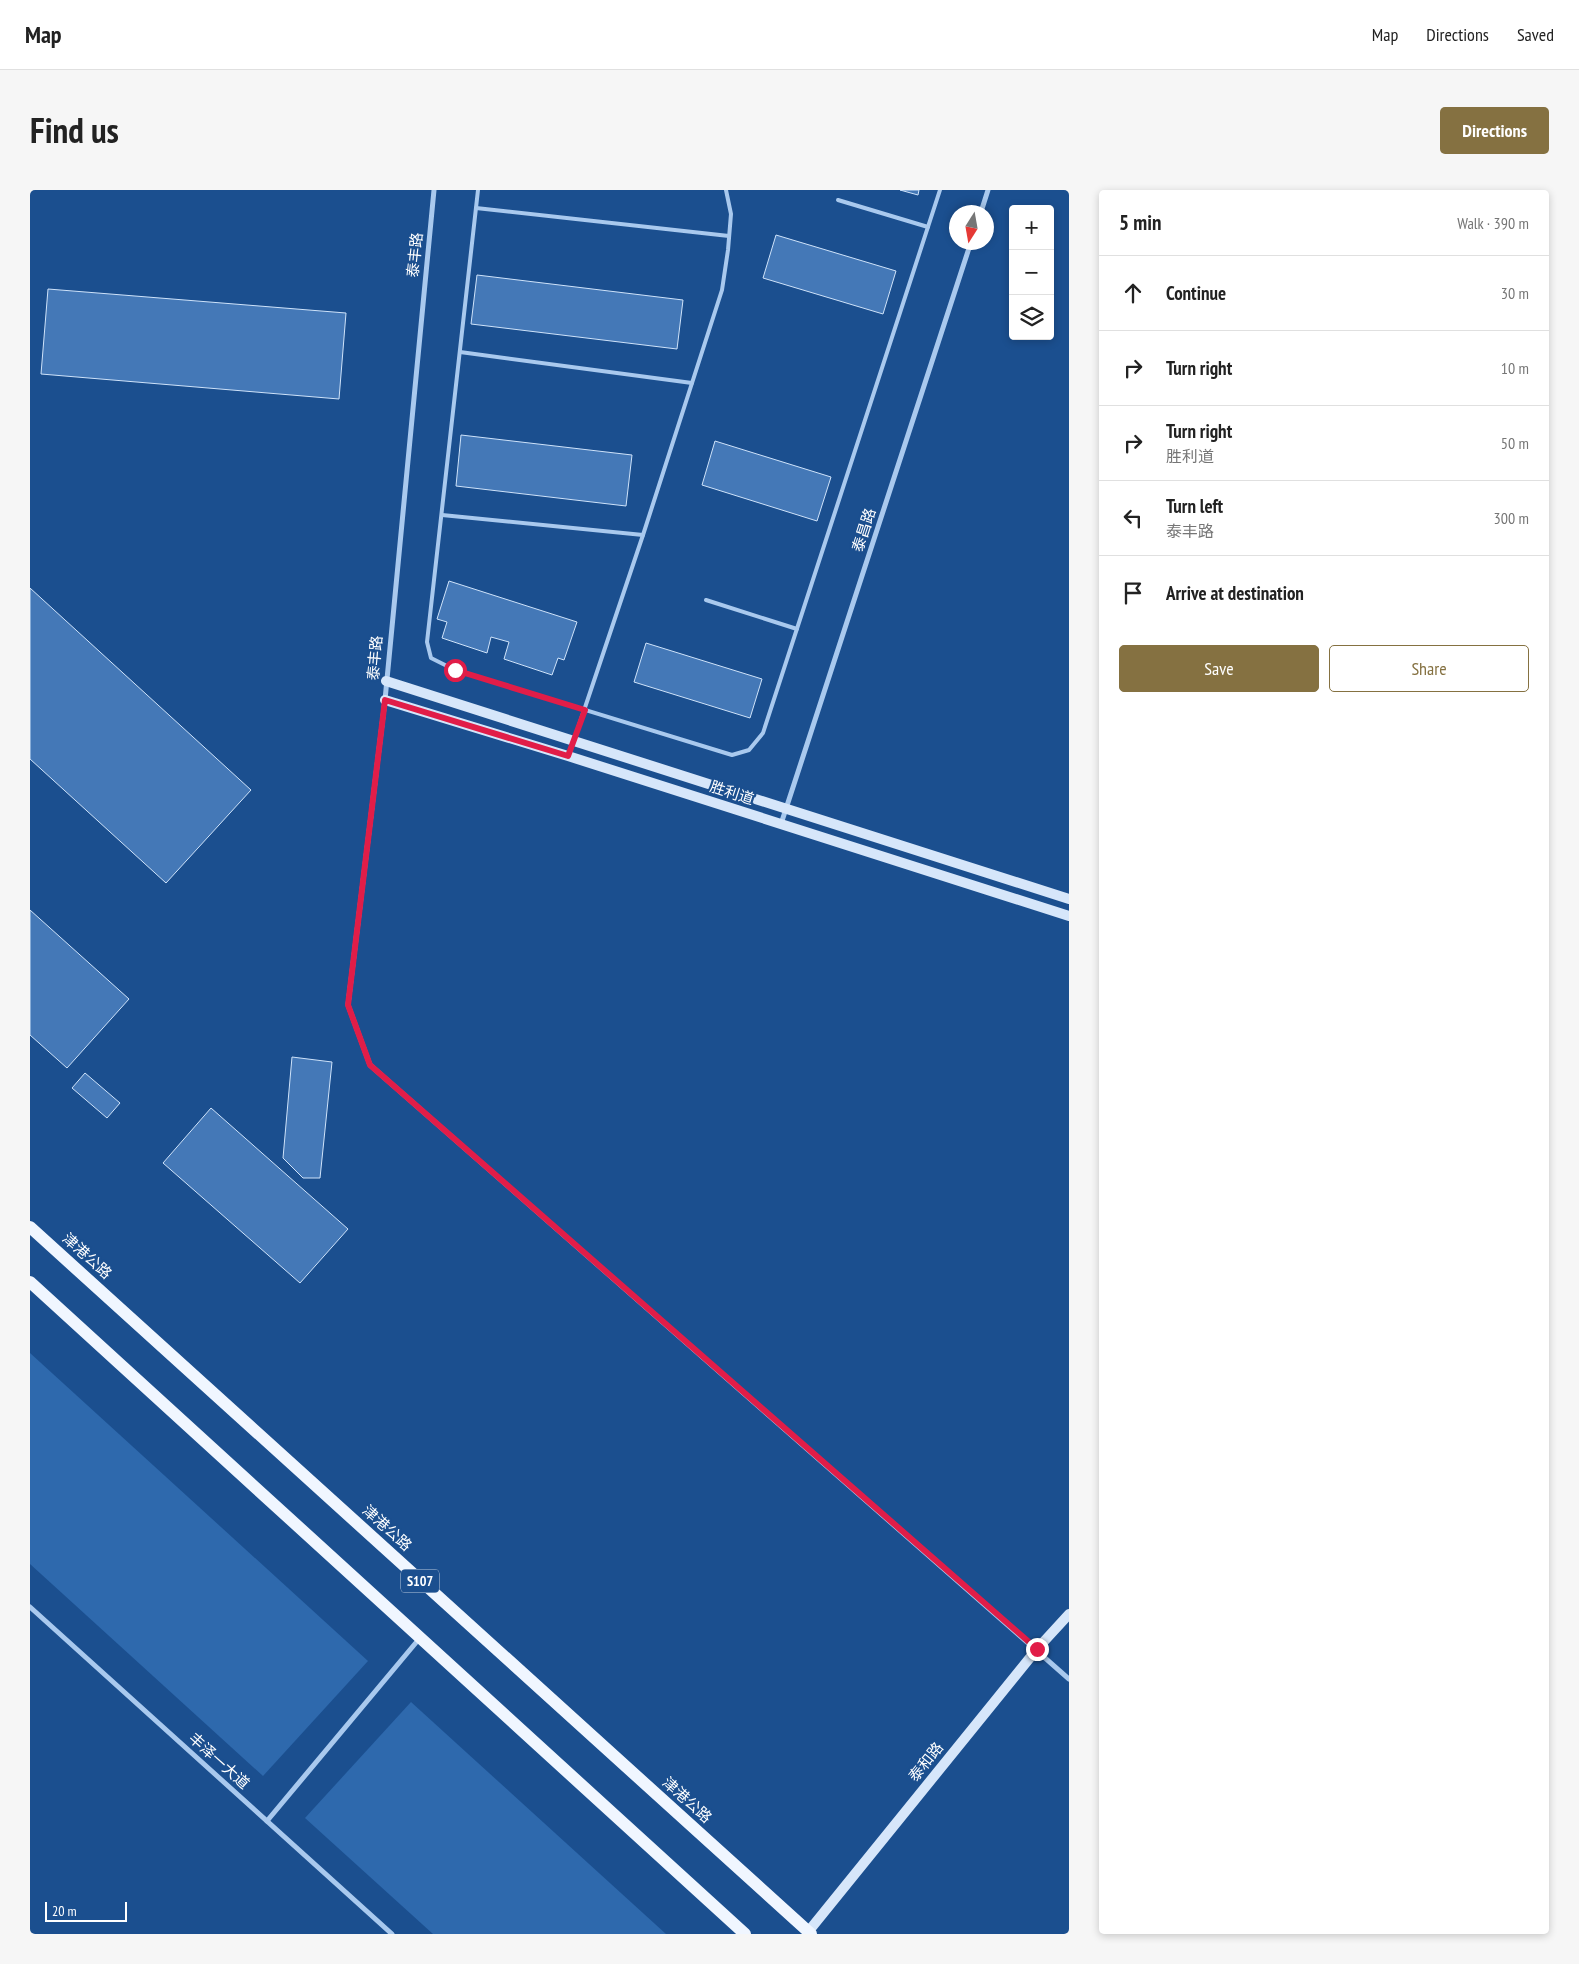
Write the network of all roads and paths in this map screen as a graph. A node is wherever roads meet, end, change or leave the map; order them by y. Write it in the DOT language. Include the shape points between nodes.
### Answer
graph roads {
  1 [pos="434,190"];
  2 [pos="478,190"];
  3 [pos="726,190"];
  4 [pos="940,190"];
  5 [pos="988,190"];
  6 [pos="838,200"];
  7 [pos="983,205"];
  8 [pos="476,208"];
  9 [pos="928,227"];
  10 [pos="729,236"];
  11 [pos="968,250"];
  12 [pos="460,352"];
  13 [pos="692,383"];
  14 [pos="442,515"];
  15 [pos="643,535"];
  16 [pos="706,600"];
  17 [pos="797,628"];
  18 [pos="386,681"];
  19 [pos="385,700"];
  20 [pos="585,710"];
  21 [pos="574,740"];
  22 [pos="568,756"];
  23 [pos="787,809"];
  24 [pos="781,825"];
  25 [pos="1069,899"];
  26 [pos="1069,916"];
  27 [pos="30,1227"];
  28 [pos="30,1282"];
  29 [pos="30,1607"];
  30 [pos="1069,1614"];
  31 [pos="420,1636"];
  32 [pos="1037,1649"];
  33 [pos="1069,1679"];
  34 [pos="268,1821"];
  35 [pos="809,1933"];
  36 [pos="392,1934"];
  37 [pos="745,1934"];
  1 -- 18 [label="street, 泰丰路"];
  2 -- 8 [label="lane"];
  3 -- 10 [label="lane" via="731,214"];
  4 -- 9 [label="lane"];
  5 -- 7 [label="street"];
  6 -- 9 [label="lane"];
  8 -- 10 [label="lane"];
  8 -- 12 [label="lane"];
  9 -- 17 [label="lane"];
  10 -- 13 [label="lane" via="722,290"];
  11 -- 23 [label="street, 泰昌路"];
  12 -- 13 [label="lane"];
  12 -- 14 [label="lane"];
  13 -- 15 [label="lane"];
  14 -- 15 [label="lane"];
  14 -- 20 [label="lane" via="427,642 431,658 455,670"];
  15 -- 20 [label="lane"];
  16 -- 17 [label="lane"];
  17 -- 20 [label="lane" via="763,733 749,750 732,755"];
  18 -- 19 [label="street, 泰丰路"];
  18 -- 21 [label="street, 胜利道"];
  19 -- 22 [label="street, 胜利道"];
  19 -- 32 [label="street, 泰丰路" via="348,1005 370,1065"];
  20 -- 21 [label="lane"];
  21 -- 22 [label="lane"];
  21 -- 23 [label="street, 胜利道"];
  22 -- 24 [label="street, 胜利道"];
  23 -- 24 [label="street, 泰昌路"];
  23 -- 25 [label="street, 胜利道"];
  24 -- 26 [label="street, 胜利道"];
  27 -- 35 [label="main road, 津港公路 / S107"];
  28 -- 31 [label="main road, S107"];
  29 -- 34 [label="street, 丰泽一大道"];
  30 -- 32 [label="street, 泰和路"];
  31 -- 34 [label="street"];
  31 -- 37 [label="main road, S107"];
  32 -- 33 [label="street, 泰丰路"];
  32 -- 35 [label="street, 泰和路"];
  34 -- 36 [label="street, 丰泽一大道"];
}
